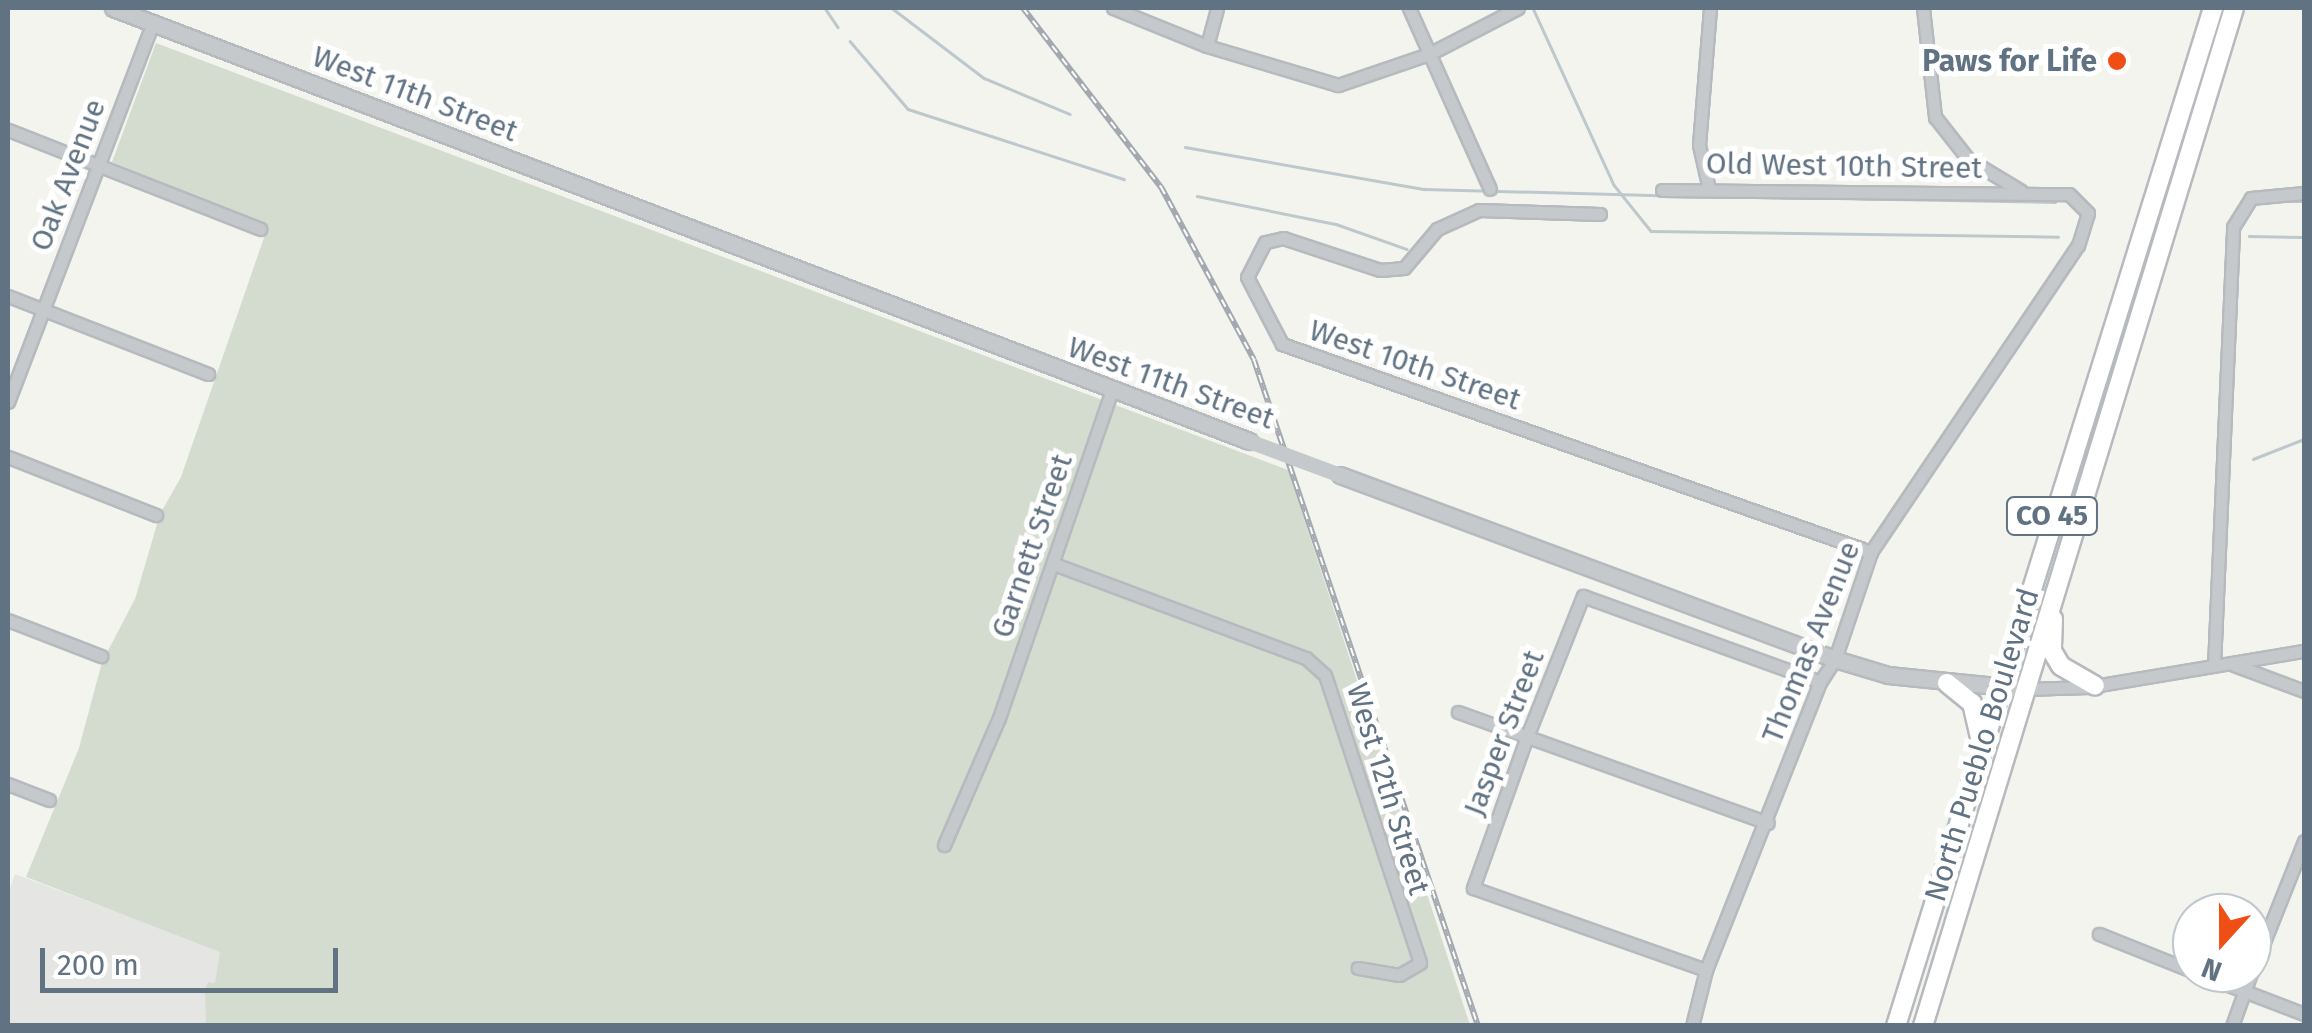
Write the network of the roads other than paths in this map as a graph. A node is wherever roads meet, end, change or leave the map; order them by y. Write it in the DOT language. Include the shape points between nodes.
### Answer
graph roads {
  1 [pos="113,8"];
  2 [pos="1113,8"];
  3 [pos="1217,8"];
  4 [pos="1408,8"];
  5 [pos="1518,8"];
  6 [pos="1710,8"];
  7 [pos="1923,8"];
  8 [pos="2213,8"];
  9 [pos="2234,8"];
  10 [pos="153,23"];
  11 [pos="1207,46"];
  12 [pos="1429,54"];
  13 [pos="8,130"];
  14 [pos="98,164"];
  15 [pos="1490,189"];
  16 [pos="1709,189"];
  17 [pos="1662,190"];
  18 [pos="2024,192"];
  19 [pos="2304,193"];
  20 [pos="1600,214"];
  21 [pos="260,229"];
  22 [pos="8,296"];
  23 [pos="42,310"];
  24 [pos="208,374"];
  25 [pos="1112,390"];
  26 [pos="8,402"];
  27 [pos="8,458"];
  28 [pos="156,515"];
  29 [pos="1870,552"];
  30 [pos="1054,564"];
  31 [pos="1631,584"];
  32 [pos="2053,598"];
  33 [pos="1621,608"];
  34 [pos="8,620"];
  35 [pos="2304,651"];
  36 [pos="100,656"];
  37 [pos="1835,659"];
  38 [pos="2234,665"];
  39 [pos="2214,666"];
  40 [pos="1820,682"];
  41 [pos="1946,684"];
  42 [pos="1998,686"];
  43 [pos="2095,686"];
  44 [pos="2025,689"];
  45 [pos="2304,691"];
  46 [pos="1458,712"];
  47 [pos="1526,739"];
  48 [pos="1981,744"];
  49 [pos="8,784"];
  50 [pos="49,800"];
  51 [pos="1768,823"];
  52 [pos="944,844"];
  53 [pos="2304,845"];
  54 [pos="2272,923"];
  55 [pos="2098,934"];
  56 [pos="2172,963"];
  57 [pos="1358,968"];
  58 [pos="1706,970"];
  59 [pos="2243,993"];
  60 [pos="2249,993"];
  61 [pos="2304,1014"];
  62 [pos="1692,1026"];
  63 [pos="1896,1026"];
  64 [pos="1924,1026"];
  65 [pos="2232,1026"];
  1 -- 10 [label="street, West 11th Street"];
  2 -- 11 [label="street"];
  3 -- 11 [label="street"];
  4 -- 12 [label="street"];
  5 -- 12 [label="street"];
  6 -- 16 [label="street" via="1698,145"];
  7 -- 18 [label="street" via="1935,117 1968,159"];
  8 -- 42 [label="main road, North Pueblo Boulevard / CO 45"];
  9 -- 32 [label="main road, North Pueblo Boulevard / CO 45"];
  10 -- 14 [label="street, Oak Avenue"];
  10 -- 25 [label="street, West 11th Street"];
  11 -- 12 [label="street" via="1338,86"];
  12 -- 15 [label="street"];
  13 -- 14 [label="street"];
  14 -- 21 [label="street"];
  14 -- 23 [label="street, Oak Avenue"];
  16 -- 17 [label="street, Old West 10th Street"];
  16 -- 18 [label="street, Old West 10th Street"];
  18 -- 29 [label="street, Thomas Avenue" via="2068,194 2088,214 2086,225"];
  19 -- 39 [label="street" via="2251,198 2233,227"];
  20 -- 29 [label="street, West 10th Street" via="1478,210 1438,228 1404,268 1380,270 1283,238 1265,242 1247,277 1282,344"];
  22 -- 23 [label="street"];
  23 -- 24 [label="street"];
  23 -- 26 [label="street, Oak Avenue"];
  25 -- 30 [label="street, Garnett Street"];
  25 -- 31 [label="street, West 11th Street, bridge"];
  27 -- 28 [label="street"];
  29 -- 37 [label="street, Thomas Avenue"];
  30 -- 52 [label="street, Garnett Street" via="999,718"];
  30 -- 57 [label="street, West 12th Street" via="1306,658 1325,675 1420,963 1399,975"];
  31 -- 33 [label="street"];
  31 -- 37 [label="street, West 11th Street"];
  32 -- 43 [label="main road" via="2052,651 2070,675"];
  32 -- 44 [label="main road, North Pueblo Boulevard / CO 45"];
  33 -- 40 [label="street"];
  33 -- 47 [label="street, Jasper Street" via="1584,596"];
  34 -- 36 [label="street"];
  35 -- 38 [label="street"];
  37 -- 40 [label="street, Thomas Avenue"];
  37 -- 41 [label="street, West 11th Street"];
  38 -- 39 [label="street, West 11th Street"];
  38 -- 45 [label="street"];
  39 -- 43 [label="street, West 11th Street"];
  40 -- 51 [label="street, Thomas Avenue"];
  41 -- 42 [label="street, West 11th Street"];
  41 -- 48 [label="main road" via="1972,704"];
  42 -- 44 [label="street, West 11th Street"];
  42 -- 48 [label="main road, North Pueblo Boulevard / CO 45"];
  43 -- 44 [label="street, West 11th Street"];
  44 -- 64 [label="main road, North Pueblo Boulevard / CO 45"];
  46 -- 47 [label="street"];
  47 -- 51 [label="street"];
  47 -- 58 [label="street, Jasper Street" via="1472,888"];
  48 -- 63 [label="main road, North Pueblo Boulevard / CO 45"];
  49 -- 50 [label="street"];
  51 -- 58 [label="street, Thomas Avenue"];
  53 -- 54 [label="street"];
  55 -- 56 [label="street"];
  58 -- 62 [label="street, Thomas Avenue"];
  59 -- 65 [label="street"];
  60 -- 61 [label="street"];
}
